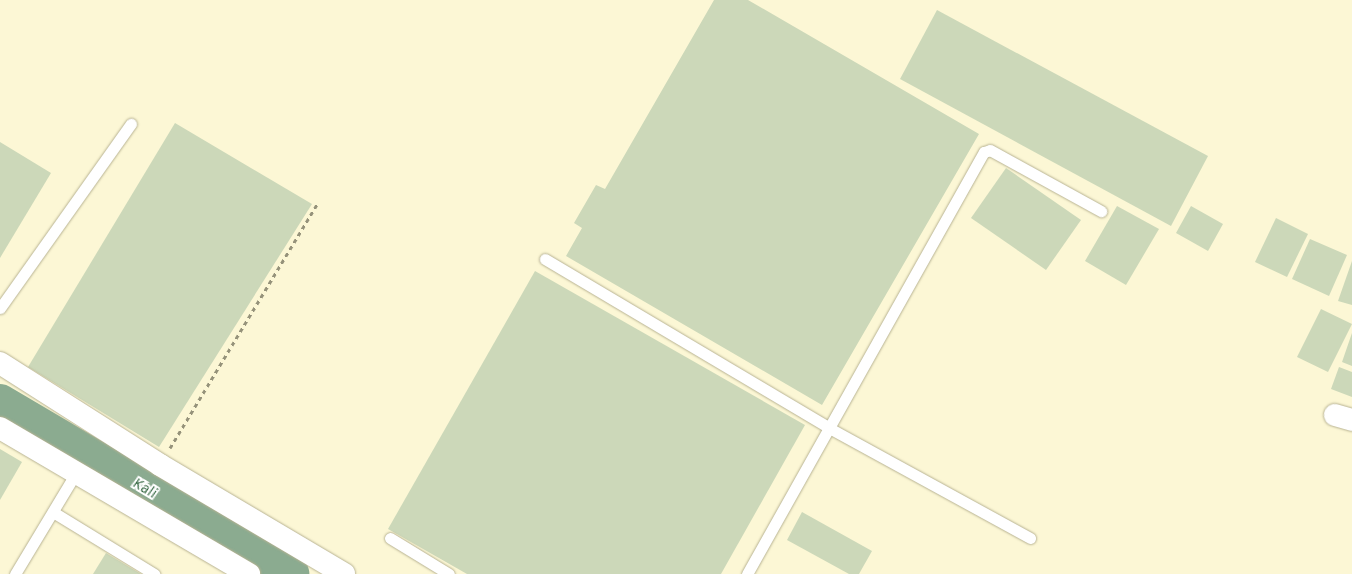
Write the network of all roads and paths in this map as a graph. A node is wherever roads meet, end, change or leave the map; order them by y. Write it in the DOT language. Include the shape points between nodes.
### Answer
graph roads {
  1 [pos="131,124"];
  2 [pos="317,204"];
  3 [pos="1101,211"];
  4 [pos="545,259"];
  5 [pos="0,308"];
  6 [pos="0,363"];
  7 [pos="0,428"];
  8 [pos="831,429"];
  9 [pos="160,466"];
  10 [pos="76,473"];
  11 [pos="52,512"];
  12 [pos="390,538"];
  13 [pos="1030,538"];
  14 [pos="15,574"];
  15 [pos="154,574"];
  16 [pos="249,574"];
  17 [pos="344,574"];
  18 [pos="449,574"];
  19 [pos="747,574"];
  1 -- 5 [label="lane"];
  2 -- 9 [label="path"];
  3 -- 8 [label="lane" via="990,150 984,152"];
  4 -- 8 [label="lane"];
  6 -- 9 [label="street"];
  7 -- 10 [label="street"];
  8 -- 13 [label="lane"];
  8 -- 19 [label="lane"];
  9 -- 17 [label="street"];
  10 -- 11 [label="lane"];
  10 -- 16 [label="street"];
  11 -- 14 [label="lane"];
  11 -- 15 [label="lane"];
  12 -- 18 [label="lane"];
}
